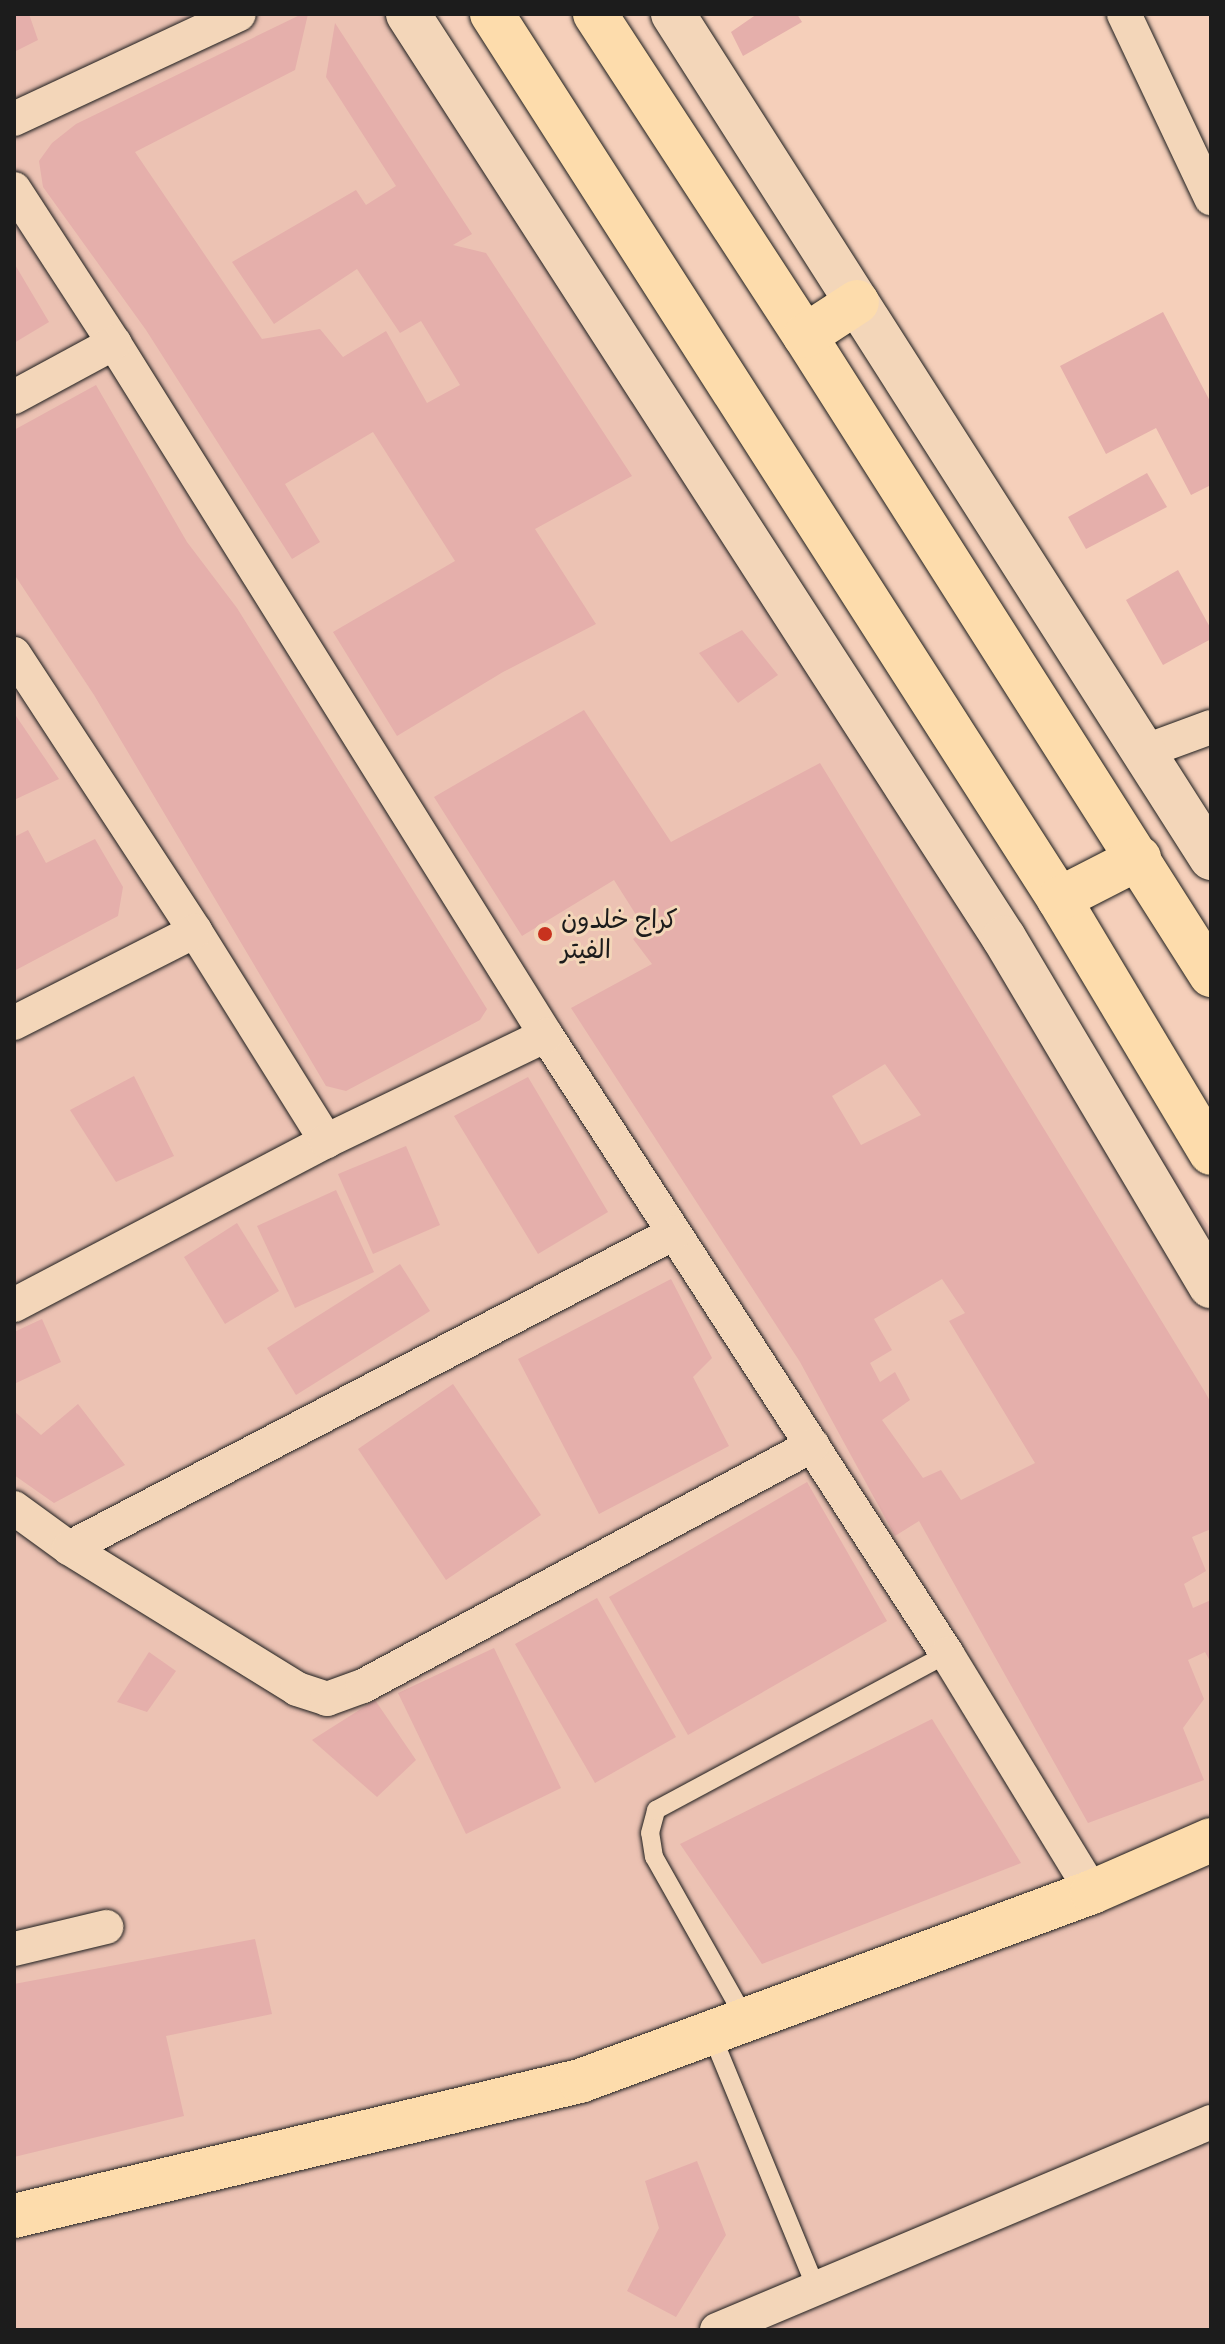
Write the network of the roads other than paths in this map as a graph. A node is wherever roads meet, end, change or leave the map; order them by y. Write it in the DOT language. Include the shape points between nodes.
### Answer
graph roads {
  1 [pos="239,14"];
  2 [pos="408,14"];
  3 [pos="492,14"];
  4 [pos="595,14"];
  5 [pos="673,14"];
  6 [pos="1124,14"];
  7 [pos="14,119"];
  8 [pos="14,189"];
  9 [pos="1211,198"];
  10 [pos="857,302"];
  11 [pos="805,336"];
  12 [pos="114,343"];
  13 [pos="14,397"];
  14 [pos="14,654"];
  15 [pos="1211,727"];
  16 [pos="1143,752"];
  17 [pos="1139,858"];
  18 [pos="1211,858"];
  19 [pos="1059,899"];
  20 [pos="195,931"];
  21 [pos="1211,975"];
  22 [pos="14,1023"];
  23 [pos="546,1035"];
  24 [pos="326,1141"];
  25 [pos="1211,1153"];
  26 [pos="674,1233"];
  27 [pos="1211,1286"];
  28 [pos="14,1305"];
  29 [pos="813,1445"];
  30 [pos="14,1508"];
  31 [pos="69,1548"];
  32 [pos="947,1654"];
  33 [pos="1211,1840"];
  34 [pos="1092,1892"];
  35 [pos="106,1927"];
  36 [pos="14,1949"];
  37 [pos="728,2027"];
  38 [pos="1211,2122"];
  39 [pos="14,2216"];
  40 [pos="816,2288"];
  41 [pos="717,2330"];
  1 -- 7 [label="street"];
  2 -- 27 [label="main road" via="1004,938"];
  3 -- 19 [label="main road"];
  4 -- 11 [label="main road"];
  5 -- 10 [label="main road"];
  6 -- 9 [label="street"];
  8 -- 12 [label="street"];
  10 -- 11 [label="main road"];
  10 -- 16 [label="main road"];
  11 -- 17 [label="main road"];
  12 -- 13 [label="street"];
  12 -- 23 [label="street"];
  14 -- 20 [label="street"];
  15 -- 16 [label="street"];
  16 -- 18 [label="main road"];
  17 -- 19 [label="main road"];
  17 -- 21 [label="main road"];
  19 -- 25 [label="main road"];
  20 -- 22 [label="street"];
  20 -- 24 [label="street"];
  23 -- 24 [label="street"];
  23 -- 26 [label="street"];
  24 -- 28 [label="street"];
  26 -- 29 [label="street"];
  26 -- 31 [label="street"];
  29 -- 31 [label="street" via="363,1686 327,1699 297,1689"];
  29 -- 32 [label="street"];
  30 -- 31 [label="street"];
  32 -- 34 [label="street"];
  32 -- 37 [label="lane" via="656,1810 650,1833 654,1857"];
  33 -- 34 [label="main road"];
  34 -- 37 [label="main road"];
  35 -- 36 [label="street"];
  37 -- 39 [label="main road" via="580,2081"];
  37 -- 40 [label="lane"];
  38 -- 40 [label="street"];
  40 -- 41 [label="street"];
}
